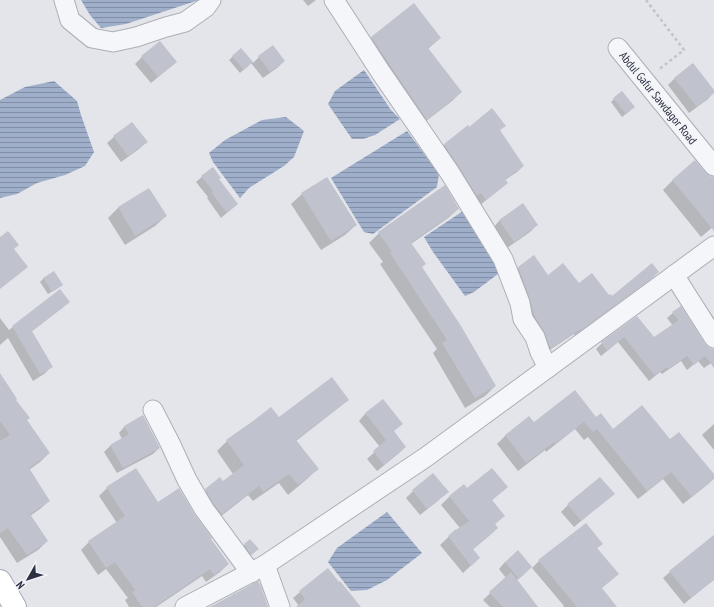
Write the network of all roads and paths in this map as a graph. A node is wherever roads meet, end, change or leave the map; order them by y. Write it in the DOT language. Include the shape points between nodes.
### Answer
graph roads {
  1 [pos="64,0"];
  2 [pos="211,0"];
  3 [pos="334,0"];
  4 [pos="646,0"];
  5 [pos="618,48"];
  6 [pos="645,80"];
  7 [pos="714,166"];
  8 [pos="714,246"];
  9 [pos="674,275"];
  10 [pos="714,338"];
  11 [pos="548,368"];
  12 [pos="152,410"];
  13 [pos="258,569"];
  14 [pos="0,581"];
  15 [pos="15,607"];
  16 [pos="185,607"];
  17 [pos="280,607"];
  1 -- 2 [label="street" via="70,20 92,38 113,42 186,22"];
  3 -- 11 [label="street" via="450,173 503,259 520,302 523,319 535,338"];
  4 -- 6 [label="path" via="684,50"];
  5 -- 6 [label="street, Abdul Gafur Sawdagor Road"];
  6 -- 7 [label="street, Abdul Gafur Sawdagor Road"];
  8 -- 9 [label="street"];
  9 -- 10 [label="street"];
  9 -- 11 [label="street"];
  11 -- 13 [label="street" via="426,457"];
  12 -- 13 [label="street" via="204,509"];
  13 -- 16 [label="street"];
  13 -- 17 [label="street"];
  14 -- 15 [label="main road"];
}
